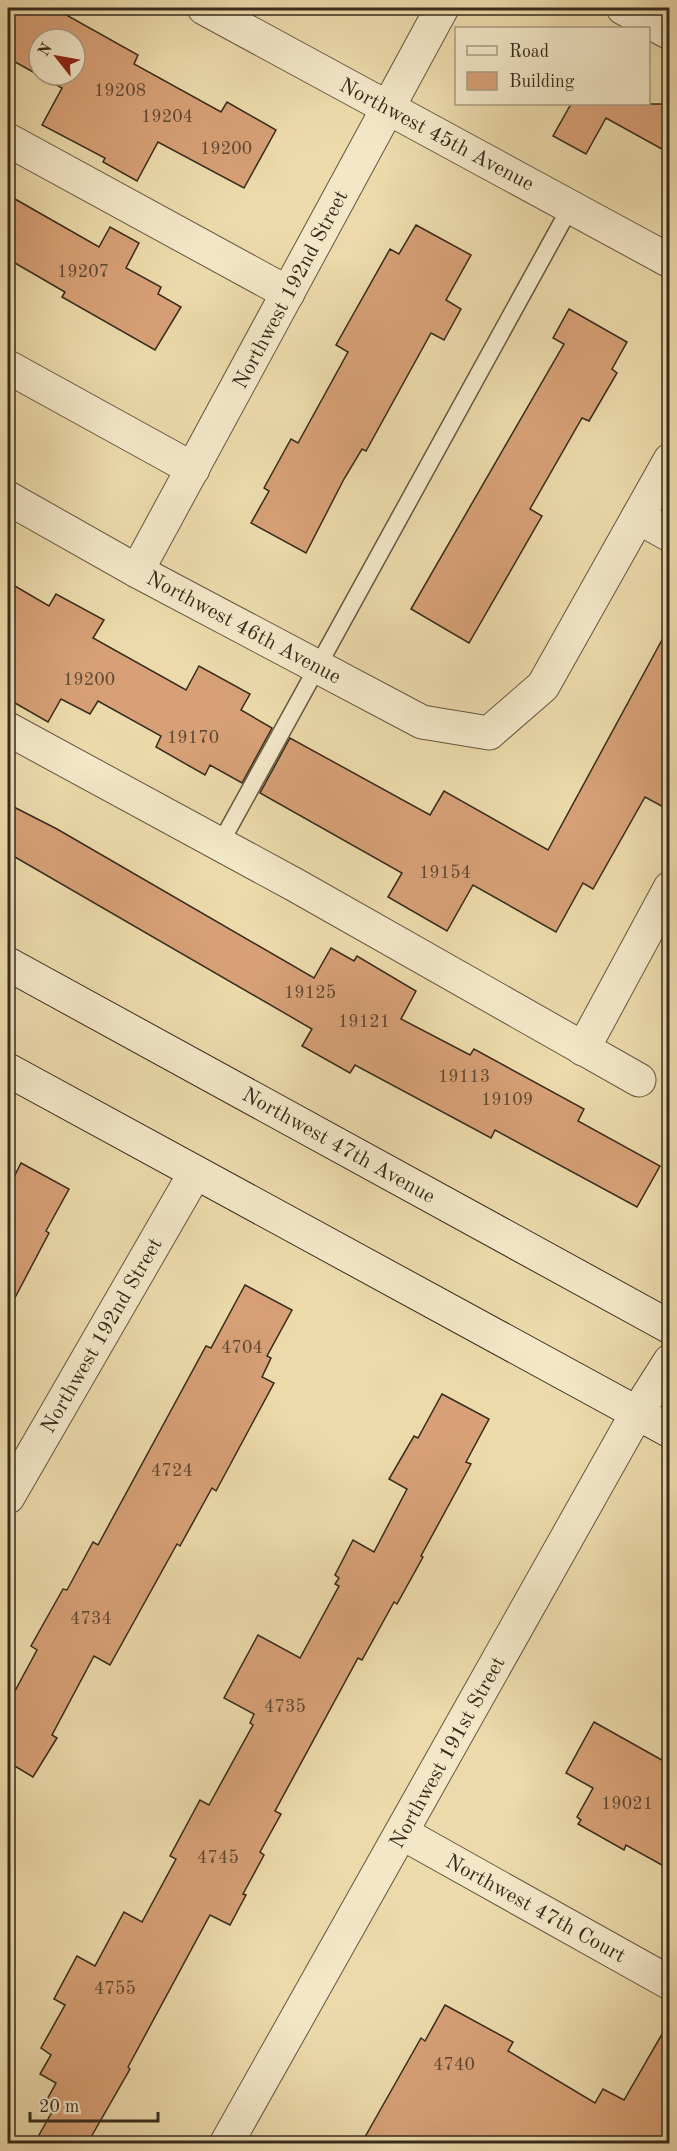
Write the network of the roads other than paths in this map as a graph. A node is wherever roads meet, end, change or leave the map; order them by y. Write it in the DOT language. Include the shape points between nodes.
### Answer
graph roads {
  1 [pos="204,8"];
  2 [pos="442,8"];
  3 [pos="623,8"];
  4 [pos="669,33"];
  5 [pos="388,108"];
  6 [pos="8,140"];
  7 [pos="571,206"];
  8 [pos="669,261"];
  9 [pos="288,293"];
  10 [pos="8,367"];
  11 [pos="669,460"];
  12 [pos="193,468"];
  13 [pos="8,498"];
  14 [pos="638,517"];
  15 [pos="669,535"];
  16 [pos="137,571"];
  17 [pos="318,666"];
  18 [pos="8,729"];
  19 [pos="220,844"];
  20 [pos="669,888"];
  21 [pos="8,964"];
  22 [pos="583,1048"];
  23 [pos="8,1070"];
  24 [pos="639,1080"];
  25 [pos="195,1173"];
  26 [pos="669,1327"];
  27 [pos="669,1362"];
  28 [pos="637,1413"];
  29 [pos="669,1431"];
  30 [pos="8,1497"];
  31 [pos="402,1833"];
  32 [pos="669,1983"];
  33 [pos="226,2144"];
  1 -- 5 [label="street, Northwest 45th Avenue"];
  2 -- 5 [label="street, Northwest 192nd Street"];
  3 -- 4 [label="street"];
  5 -- 7 [label="street, Northwest 45th Avenue"];
  5 -- 9 [label="street, Northwest 192nd Street"];
  6 -- 9 [label="street"];
  7 -- 8 [label="street, Northwest 45th Avenue"];
  7 -- 17 [label="lane"];
  9 -- 12 [label="street, Northwest 192nd Street"];
  10 -- 12 [label="street"];
  11 -- 14 [label="street"];
  12 -- 16 [label="street, Northwest 192nd Street"];
  13 -- 16 [label="street, Northwest 46th Avenue"];
  14 -- 15 [label="street"];
  14 -- 17 [label="street, Northwest 46th Avenue" via="543,686 489,733 422,722"];
  16 -- 17 [label="street, Northwest 46th Avenue"];
  17 -- 19 [label="lane"];
  18 -- 19 [label="street"];
  19 -- 22 [label="street"];
  20 -- 22 [label="street"];
  21 -- 26 [label="street, Northwest 47th Avenue"];
  22 -- 24 [label="street"];
  23 -- 25 [label="street"];
  25 -- 28 [label="street"];
  25 -- 30 [label="street, Northwest 192nd Street"];
  27 -- 28 [label="street, Northwest 191st Street"];
  28 -- 29 [label="street"];
  28 -- 31 [label="street, Northwest 191st Street"];
  31 -- 32 [label="street, Northwest 47th Court"];
  31 -- 33 [label="street, Northwest 191st Street"];
}
